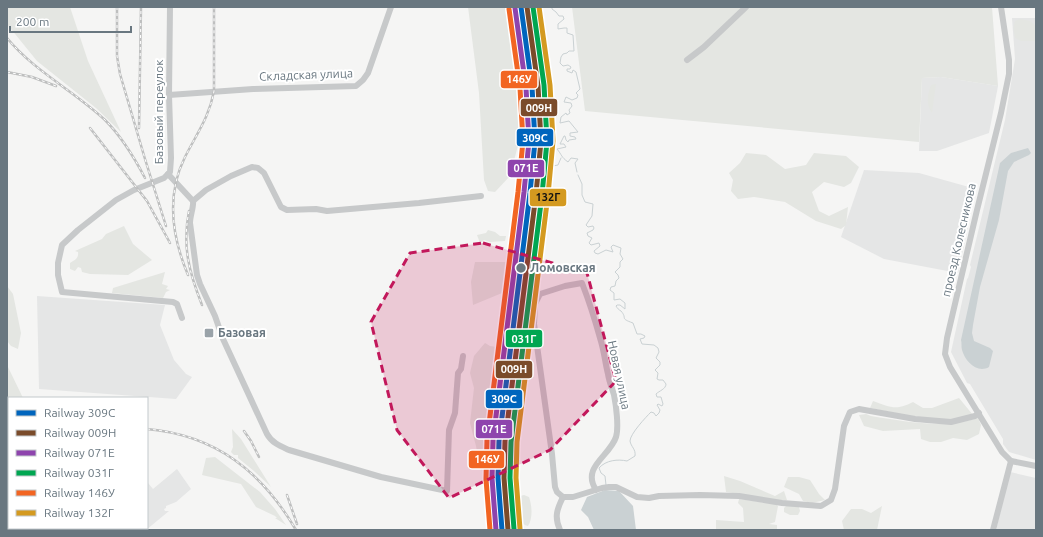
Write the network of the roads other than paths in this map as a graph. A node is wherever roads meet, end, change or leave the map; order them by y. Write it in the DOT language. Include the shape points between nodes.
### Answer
graph roads {
  1 [pos="170,7"];
  2 [pos="390,7"];
  3 [pos="746,7"];
  4 [pos="1001,7"];
  5 [pos="686,60"];
  6 [pos="169,95"];
  7 [pos="168,174"];
  8 [pos="481,196"];
  9 [pos="193,201"];
  10 [pos="182,318"];
  11 [pos="463,356"];
  12 [pos="979,413"];
  13 [pos="1011,460"];
  14 [pos="1036,466"];
  15 [pos="596,490"];
  16 [pos="563,497"];
  17 [pos="560,530"];
  18 [pos="993,530"];
  1 -- 6 [label="street, Базовый переулок"];
  2 -- 6 [label="street, Складская улица" via="368,73 356,86"];
  3 -- 5 [label="street" via="704,47"];
  4 -- 12 [label="street, проезд Колесникова" via="1009,74 945,347 950,367"];
  6 -- 7 [label="street, Базовый переулок" via="171,168"];
  7 -- 9 [label="street"];
  7 -- 10 [label="street, Базовый переулок" via="122,197 78,230 62,245 58,275 62,292 173,302 177,304"];
  8 -- 9 [label="street" via="327,211 316,208 287,210 281,207 264,173 252,167 211,187"];
  9 -- 11 [label="street" via="190,223 197,275 222,339 270,439 276,444 381,477 447,491 449,430 455,413 458,374"];
  12 -- 13 [label="street, проезд Колесникова" via="1002,452"];
  12 -- 15 [label="street" via="951,422 859,409 850,412 844,426 835,489 831,500 821,506 739,496 637,497 616,487"];
  13 -- 14 [label="street"];
  13 -- 18 [label="street"];
  15 -- 16 [label="street" via="573,497"];
  15 -- 16 [label="street, Новая улица" via="591,478 597,462 611,447 616,437 616,412 600,339 582,283 540,294 535,304 534,324 555,487"];
  16 -- 17 [label="street" via="556,516"];
}
